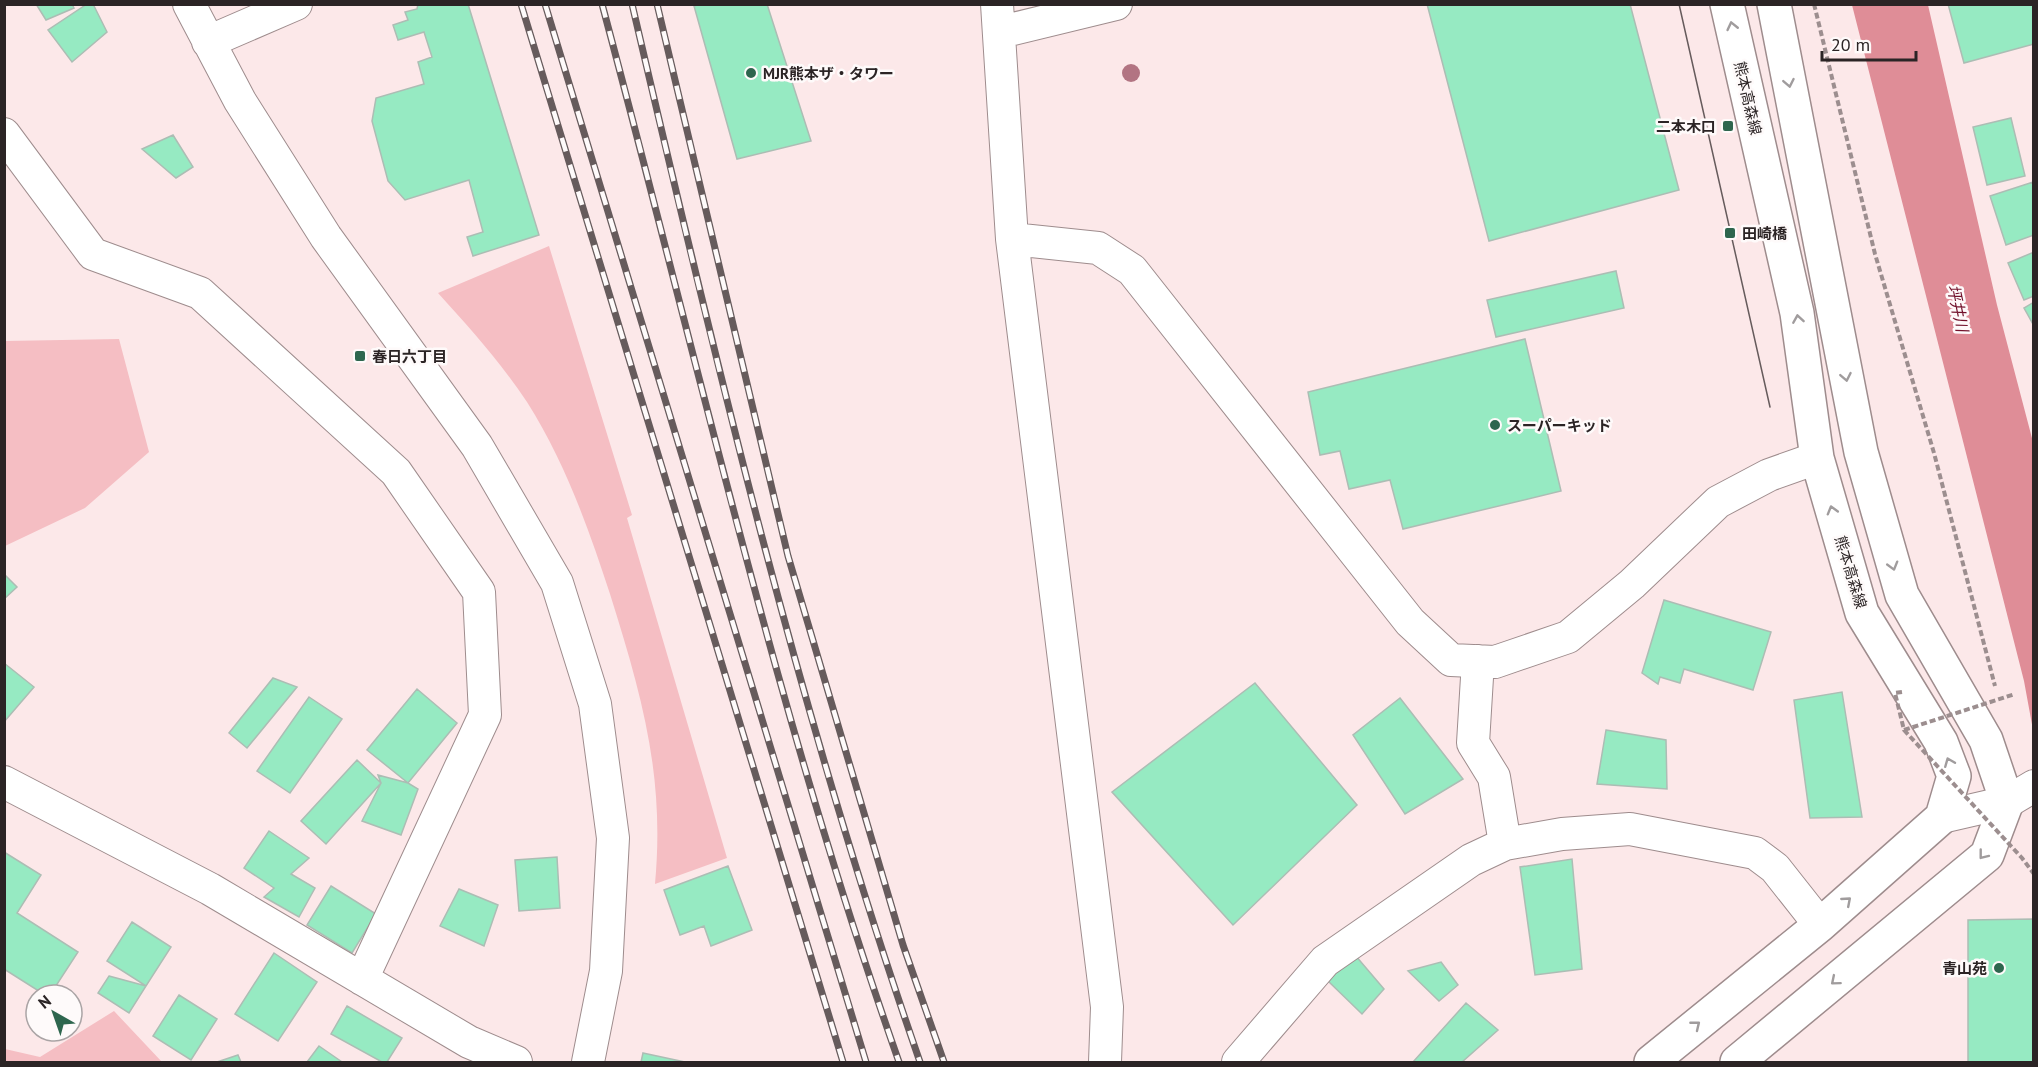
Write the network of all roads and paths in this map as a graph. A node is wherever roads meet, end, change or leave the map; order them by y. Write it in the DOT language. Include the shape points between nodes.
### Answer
graph roads {
  1 [pos="189,4"];
  2 [pos="296,4"];
  3 [pos="1116,4"];
  4 [pos="1727,4"];
  5 [pos="1774,4"];
  6 [pos="1814,4"];
  7 [pos="999,18"];
  8 [pos="208,42"];
  9 [pos="4,134"];
  10 [pos="1012,239"];
  11 [pos="1817,458"];
  12 [pos="1478,661"];
  13 [pos="1902,692"];
  14 [pos="2015,694"];
  15 [pos="1998,698"];
  16 [pos="1904,730"];
  17 [pos="4,782"];
  18 [pos="2026,801"];
  19 [pos="1942,817"];
  20 [pos="1505,844"];
  21 [pos="2034,874"];
  22 [pos="1821,925"];
  23 [pos="362,979"];
  24 [pos="462,1052"];
  25 [pos="516,1062"];
  26 [pos="588,1062"];
  27 [pos="1105,1062"];
  28 [pos="1238,1062"];
  29 [pos="1651,1062"];
  30 [pos="1737,1062"];
  1 -- 8 [label="street"];
  2 -- 8 [label="street"];
  3 -- 7 [label="street"];
  11 -- 4 [label="main road, 熊本高森線, one-way" via="1797,313"];
  5 -- 18 [label="main road, one-way" via="1861,452 1902,596"];
  6 -- 15 [label="path" via="1875,254 1934,453"];
  7 -- 10 [label="street"];
  8 -- 26 [label="street" via="240,101 326,237 477,446 557,583 595,704 613,838 606,971"];
  9 -- 23 [label="street" via="93,254 200,292 396,472 479,592 485,715"];
  10 -- 12 [label="street" via="1098,248 1132,270 1410,622 1451,660"];
  10 -- 27 [label="street" via="1107,1006"];
  11 -- 12 [label="street" via="1769,475 1718,502 1632,584 1568,637 1495,662"];
  19 -- 11 [label="main road, 熊本高森線, one-way" via="1954,776 1941,742 1862,613"];
  12 -- 20 [label="street" via="1473,743 1494,777"];
  13 -- 16 [label="path, bridge" via="1895,693"];
  14 -- 15 [label="path, bridge"];
  15 -- 16 [label="path, bridge"];
  16 -- 21 [label="path, bridge"];
  17 -- 23 [label="street" via="210,889"];
  18 -- 19 [label="street"];
  18 -- 30 [label="main road, one-way" via="1987,855"];
  22 -- 19 [label="main road, one-way"];
  20 -- 22 [label="street" via="1562,834 1630,829 1755,853 1775,868"];
  20 -- 28 [label="street" via="1471,860 1325,961"];
  29 -- 22 [label="main road, one-way"];
  23 -- 24 [label="street"];
  24 -- 25 [label="street"];
}
